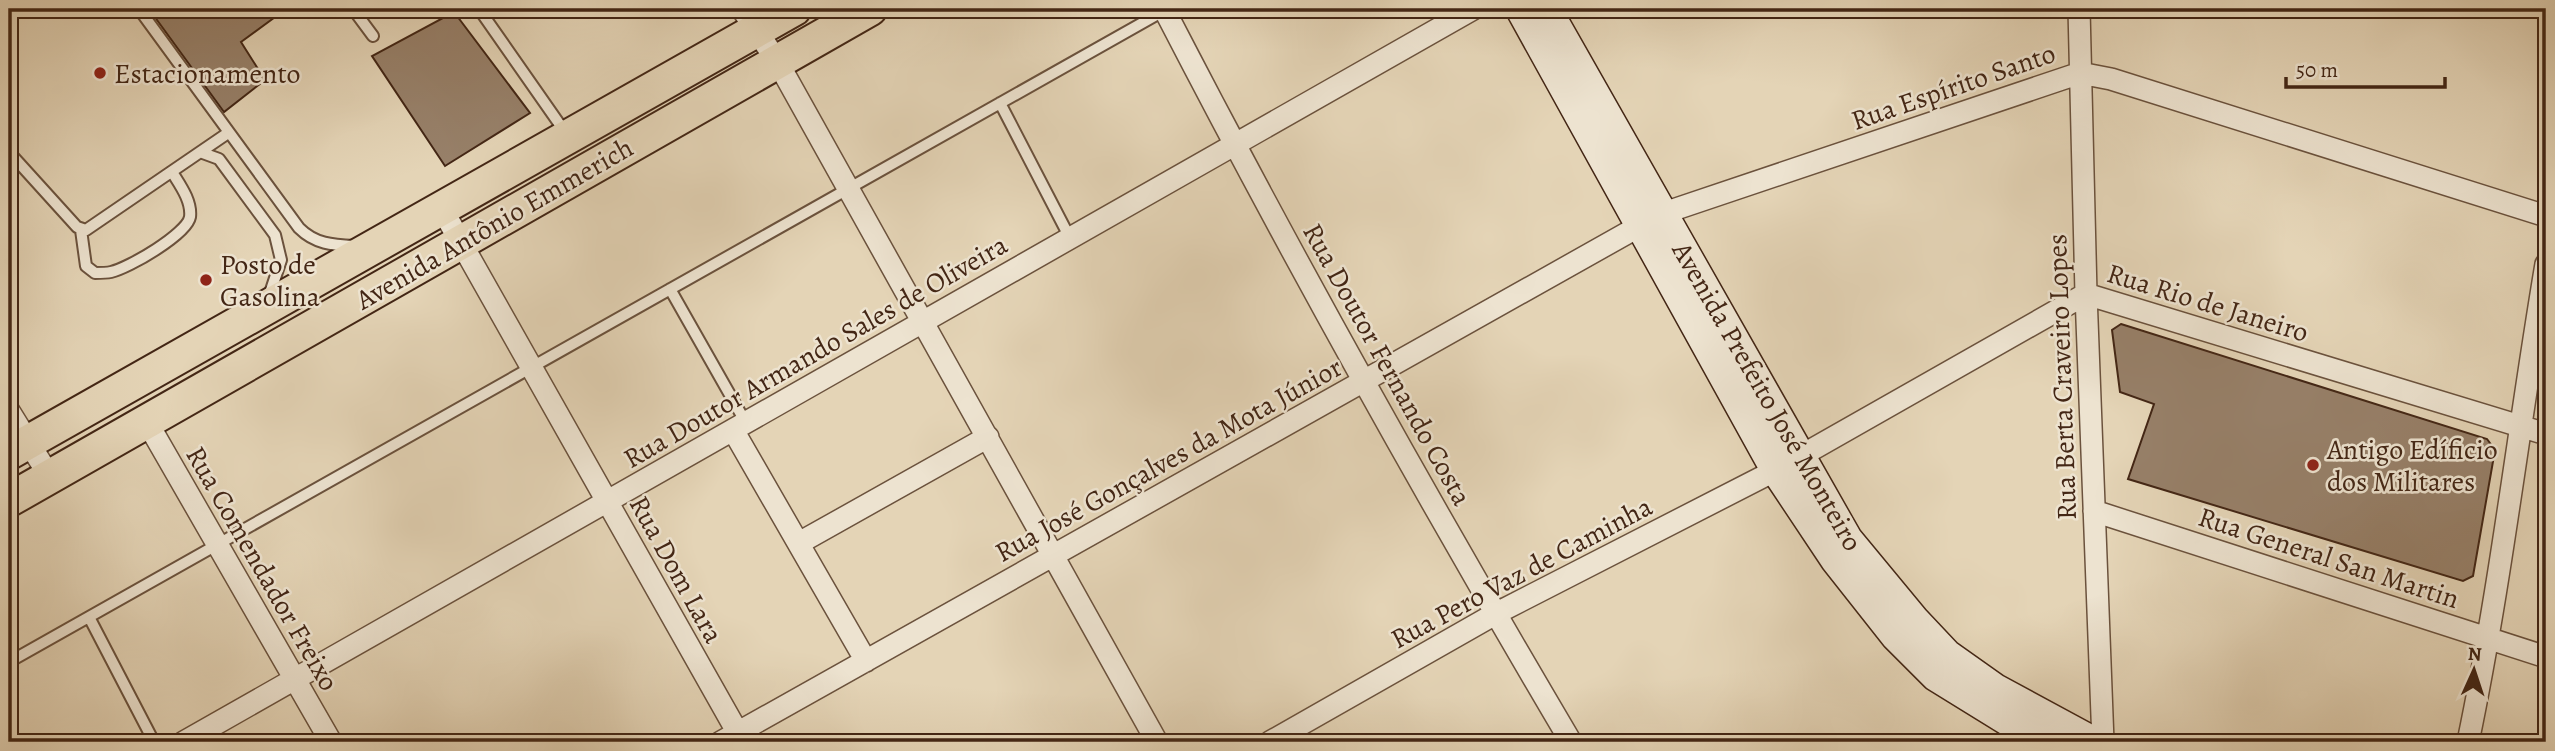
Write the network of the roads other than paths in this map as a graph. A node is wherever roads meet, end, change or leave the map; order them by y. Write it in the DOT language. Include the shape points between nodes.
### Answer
graph roads {
  1 [pos="139,9"];
  2 [pos="353,9"];
  3 [pos="479,9"];
  4 [pos="794,9"];
  5 [pos="870,9"];
  6 [pos="1165,9"];
  7 [pos="1473,9"];
  8 [pos="1521,9"];
  9 [pos="1546,9"];
  10 [pos="2079,9"];
  11 [pos="750,19"];
  12 [pos="373,36"];
  13 [pos="777,61"];
  14 [pos="2080,73"];
  15 [pos="1000,103"];
  16 [pos="228,133"];
  17 [pos="569,137"];
  18 [pos="1234,145"];
  19 [pos="9,152"];
  20 [pos="200,152"];
  21 [pos="172,172"];
  22 [pos="848,189"];
  23 [pos="442,209"];
  24 [pos="2546,216"];
  25 [pos="1651,220"];
  26 [pos="81,230"];
  27 [pos="1070,238"];
  28 [pos="461,240"];
  29 [pos="371,246"];
  30 [pos="2546,264"];
  31 [pos="670,289"];
  32 [pos="2086,294"];
  33 [pos="264,307"];
  34 [pos="923,321"];
  35 [pos="531,366"];
  36 [pos="1366,380"];
  37 [pos="9,411"];
  38 [pos="147,422"];
  39 [pos="2519,425"];
  40 [pos="739,426"];
  41 [pos="2546,434"];
  42 [pos="988,437"];
  43 [pos="19,448"];
  44 [pos="1788,461"];
  45 [pos="50,477"];
  46 [pos="9,500"];
  47 [pos="607,502"];
  48 [pos="2094,511"];
  49 [pos="799,543"];
  50 [pos="218,544"];
  51 [pos="1055,555"];
  52 [pos="1495,614"];
  53 [pos="89,617"];
  54 [pos="2489,638"];
  55 [pos="2546,657"];
  56 [pos="866,661"];
  57 [pos="9,662"];
  58 [pos="296,679"];
  59 [pos="734,739"];
  60 [pos="154,742"];
  61 [pos="184,742"];
  62 [pos="331,742"];
  63 [pos="1157,742"];
  64 [pos="1270,742"];
  65 [pos="1571,742"];
  66 [pos="2043,742"];
  67 [pos="2093,742"];
  68 [pos="2103,742"];
  69 [pos="2468,742"];
  1 -- 16 [label="lane"];
  2 -- 12 [label="lane"];
  3 -- 17 [label="lane"];
  4 -- 11 [label="main road, Avenida Antônio Emmerich"];
  5 -- 13 [label="main road, Avenida Antônio Emmerich"];
  6 -- 15 [label="lane"];
  6 -- 18 [label="street, Rua Doutor Fernando Costa"];
  7 -- 18 [label="street, Rua Doutor Armando Sales de Oliveira"];
  8 -- 25 [label="main road, Avenida Prefeito José Monteiro"];
  9 -- 25 [label="main road, Avenida Prefeito José Monteiro"];
  10 -- 14 [label="street, Rua Berta Craveiro Lopes"];
  11 -- 13 [label="street"];
  11 -- 17 [label="main road, Avenida Antônio Emmerich"];
  13 -- 22 [label="street"];
  13 -- 28 [label="main road, Avenida Antônio Emmerich"];
  14 -- 24 [label="street, Rua Espírito Santo"];
  14 -- 25 [label="street, Rua Espírito Santo"];
  14 -- 32 [label="street, Rua Berta Craveiro Lopes"];
  15 -- 22 [label="lane"];
  15 -- 27 [label="lane"];
  16 -- 20 [label="lane"];
  16 -- 29 [label="lane" via="308,238"];
  17 -- 23 [label="main road, Avenida Antônio Emmerich"];
  18 -- 27 [label="street, Rua Doutor Armando Sales de Oliveira"];
  18 -- 36 [label="street, Rua Doutor Fernando Costa"];
  19 -- 26 [label="lane"];
  20 -- 21 [label="lane"];
  20 -- 33 [label="lane" via="219,159 275,235 281,260"];
  21 -- 26 [label="lane" via="90,229"];
  21 -- 26 [label="lane" via="190,214 187,225 162,245 111,272 95,273 86,266"];
  22 -- 31 [label="lane"];
  22 -- 34 [label="street"];
  23 -- 28 [label="street, Rua Dom Lara"];
  23 -- 29 [label="main road, Avenida Antônio Emmerich"];
  25 -- 36 [label="street, Rua José Gonçalves da Mota Júnior"];
  25 -- 44 [label="main road, Avenida Prefeito José Monteiro"];
  27 -- 34 [label="street, Rua Doutor Armando Sales de Oliveira"];
  28 -- 35 [label="street, Rua Dom Lara"];
  28 -- 38 [label="main road, Avenida Antônio Emmerich"];
  29 -- 33 [label="main road, Avenida Antônio Emmerich"];
  30 -- 39 [label="street"];
  31 -- 35 [label="lane"];
  31 -- 40 [label="lane"];
  32 -- 39 [label="street, Rua Rio de Janeiro"];
  32 -- 44 [label="street, Rua Rio de Janeiro"];
  32 -- 48 [label="street, Rua Berta Craveiro Lopes"];
  33 -- 43 [label="main road, Avenida Antônio Emmerich"];
  34 -- 40 [label="street, Rua Doutor Armando Sales de Oliveira"];
  34 -- 42 [label="street"];
  35 -- 47 [label="street, Rua Dom Lara"];
  35 -- 50 [label="lane"];
  36 -- 51 [label="street, Rua José Gonçalves da Mota Júnior"];
  36 -- 52 [label="street, Rua Doutor Fernando Costa"];
  37 -- 43 [label="street"];
  38 -- 45 [label="main road, Avenida Antônio Emmerich"];
  38 -- 50 [label="street, Rua Comendador Freixo"];
  39 -- 41 [label="street, Rua Rio de Janeiro"];
  39 -- 54 [label="street"];
  40 -- 47 [label="street, Rua Doutor Armando Sales de Oliveira"];
  40 -- 49 [label="street"];
  42 -- 49 [label="street"];
  42 -- 51 [label="street"];
  43 -- 45 [label="street"];
  44 -- 52 [label="street, Rua Pero Vaz de Caminha"];
  44 -- 66 [label="main road, Avenida Prefeito José Monteiro" via="1836,559 1896,636 1936,676"];
  44 -- 67 [label="main road, Avenida Prefeito José Monteiro" via="1847,539 1947,655 1995,689"];
  45 -- 46 [label="main road, Avenida Antônio Emmerich"];
  47 -- 58 [label="street, Rua Doutor Armando Sales de Oliveira"];
  47 -- 59 [label="street, Rua Dom Lara"];
  48 -- 54 [label="street, Rua General San Martin"];
  48 -- 68 [label="street, Rua Berta Craveiro Lopes"];
  49 -- 56 [label="street"];
  50 -- 53 [label="lane"];
  50 -- 58 [label="street, Rua Comendador Freixo"];
  51 -- 56 [label="street, Rua José Gonçalves da Mota Júnior"];
  51 -- 63 [label="street"];
  52 -- 64 [label="street, Rua Pero Vaz de Caminha"];
  52 -- 65 [label="street, Rua Doutor Fernando Costa"];
  53 -- 57 [label="lane"];
  53 -- 60 [label="lane"];
  54 -- 55 [label="street, Rua General San Martin"];
  54 -- 69 [label="street"];
  56 -- 59 [label="street, Rua José Gonçalves da Mota Júnior"];
  58 -- 61 [label="street, Rua Doutor Armando Sales de Oliveira"];
  58 -- 62 [label="street, Rua Comendador Freixo"];
}
